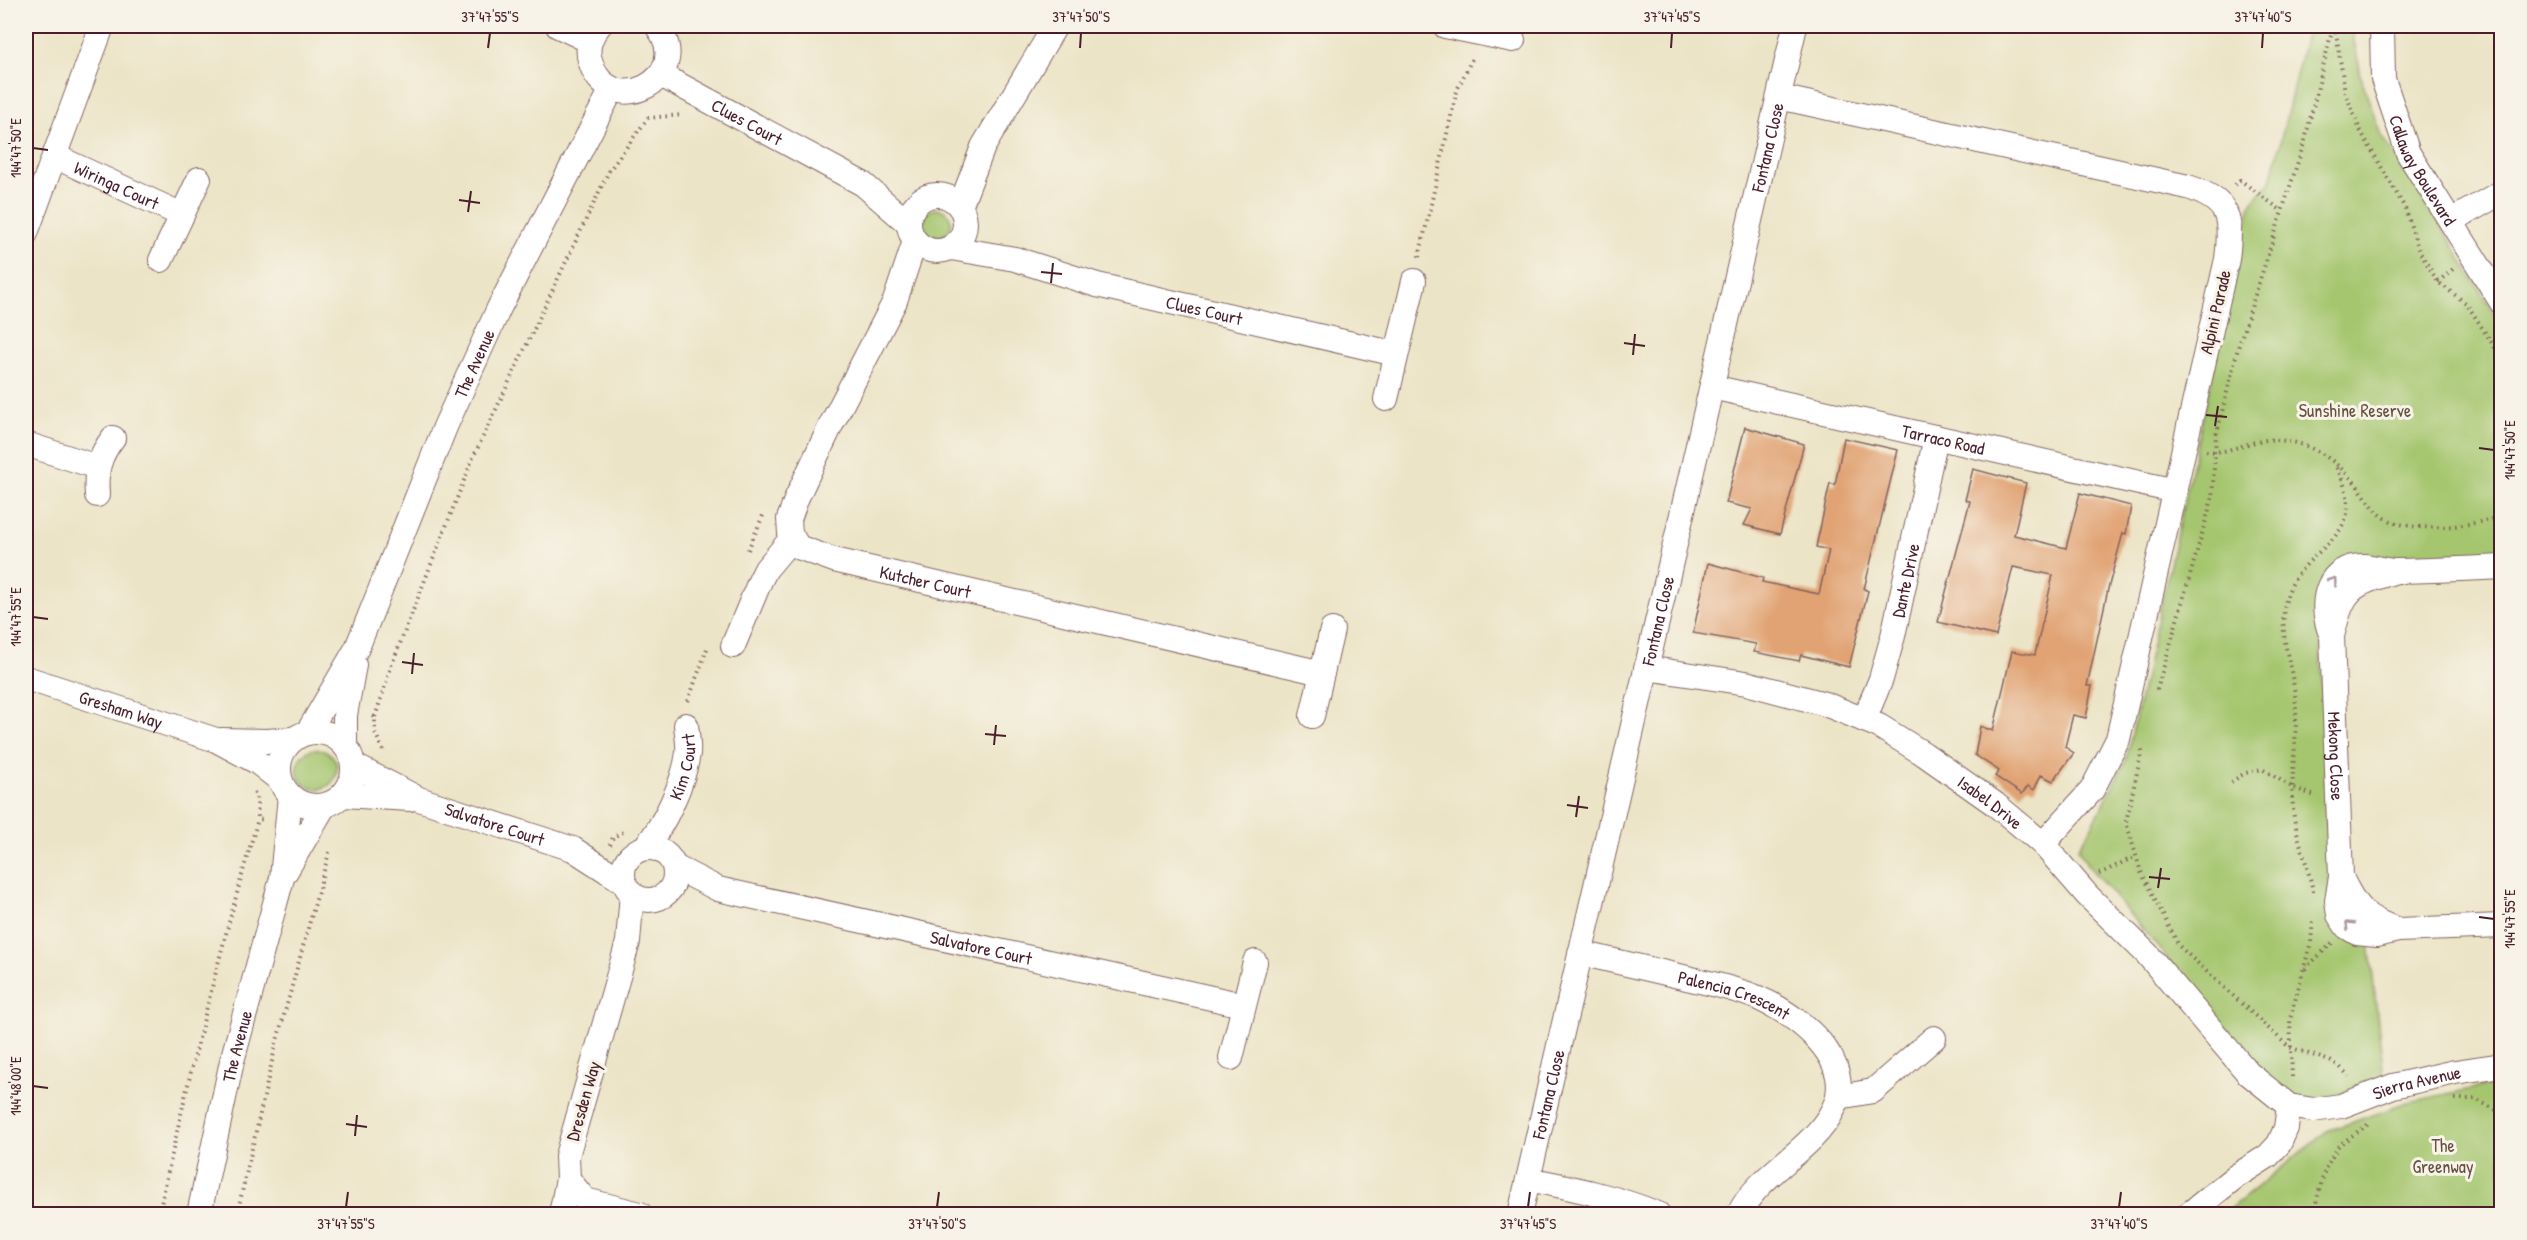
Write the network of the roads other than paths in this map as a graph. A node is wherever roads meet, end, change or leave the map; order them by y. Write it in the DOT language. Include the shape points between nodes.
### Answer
graph roads {
  1 [pos="102,26"];
  2 [pos="558,26"];
  3 [pos="657,26"];
  4 [pos="1055,26"];
  5 [pos="1795,26"];
  6 [pos="2382,26"];
  7 [pos="1464,28"];
  8 [pos="594,33"];
  9 [pos="1513,40"];
  10 [pos="660,75"];
  11 [pos="612,89"];
  12 [pos="1779,97"];
  13 [pos="54,156"];
  14 [pos="199,179"];
  15 [pos="863,184"];
  16 [pos="2502,192"];
  17 [pos="947,206"];
  18 [pos="180,214"];
  19 [pos="2451,222"];
  20 [pos="26,232"];
  21 [pos="912,233"];
  22 [pos="945,250"];
  23 [pos="1015,259"];
  24 [pos="161,260"];
  25 [pos="1414,281"];
  26 [pos="895,301"];
  27 [pos="2502,303"];
  28 [pos="1396,354"];
  29 [pos="1712,387"];
  30 [pos="1386,399"];
  31 [pos="1936,437"];
  32 [pos="113,438"];
  33 [pos="26,444"];
  34 [pos="98,467"];
  35 [pos="2175,491"];
  36 [pos="97,495"];
  37 [pos="792,538"];
  38 [pos="2502,567"];
  39 [pos="1332,630"];
  40 [pos="722,642"];
  41 [pos="357,648"];
  42 [pos="1646,668"];
  43 [pos="1322,673"];
  44 [pos="26,678"];
  45 [pos="686,714"];
  46 [pos="1312,716"];
  47 [pos="1864,720"];
  48 [pos="301,736"];
  49 [pos="216,740"];
  50 [pos="349,755"];
  51 [pos="285,788"];
  52 [pos="419,799"];
  53 [pos="334,801"];
  54 [pos="670,808"];
  55 [pos="297,828"];
  56 [pos="637,843"];
  57 [pos="2043,844"];
  58 [pos="573,849"];
  59 [pos="671,861"];
  60 [pos="718,889"];
  61 [pos="644,892"];
  62 [pos="2502,926"];
  63 [pos="1580,953"];
  64 [pos="1255,962"];
  65 [pos="1244,1005"];
  66 [pos="1934,1038"];
  67 [pos="1231,1058"];
  68 [pos="2499,1066"];
  69 [pos="1839,1097"];
  70 [pos="2283,1117"];
  71 [pos="568,1179"];
  72 [pos="1528,1179"];
  73 [pos="199,1215"];
  74 [pos="561,1215"];
  75 [pos="640,1215"];
  76 [pos="1520,1215"];
  77 [pos="1658,1215"];
  78 [pos="1739,1215"];
  79 [pos="2189,1215"];
  1 -- 13 [label="street"];
  2 -- 8 [label="street"];
  3 -- 10 [label="street" via="667,47 667,60"];
  4 -- 17 [label="street"];
  5 -- 12 [label="street, Fontana Close"];
  6 -- 19 [label="street, Callaway Boulevard" via="2381,63 2388,99 2408,153"];
  7 -- 9 [label="street"];
  8 -- 11 [label="street" via="588,56 592,70"];
  10 -- 11 [label="street" via="638,91"];
  10 -- 15 [label="street, Clues Court"];
  11 -- 41 [label="street, The Avenue" via="532,240 473,363"];
  12 -- 29 [label="street, Fontana Close"];
  12 -- 35 [label="street, Alpini Parade" via="2188,188 2208,194 2222,206 2229,230 2227,259"];
  13 -- 18 [label="street, Wiringa Court"];
  13 -- 20 [label="street"];
  14 -- 18 [label="street, Wiringa Court"];
  15 -- 17 [label="street, Clues Court"];
  15 -- 21 [label="street, Clues Court"];
  16 -- 19 [label="street"];
  17 -- 21 [label="street" via="910,215"];
  17 -- 22 [label="street" via="961,237"];
  17 -- 23 [label="street, Clues Court"];
  18 -- 24 [label="street, Wiringa Court"];
  19 -- 27 [label="street, Callaway Boulevard"];
  21 -- 22 [label="street" via="921,247"];
  21 -- 26 [label="street"];
  22 -- 23 [label="street, Clues Court"];
  22 -- 26 [label="street"];
  23 -- 28 [label="street, Clues Court" via="1097,285"];
  25 -- 28 [label="street"];
  26 -- 37 [label="street" via="797,497 789,526"];
  28 -- 30 [label="street"];
  29 -- 31 [label="street, Tarraco Road"];
  29 -- 42 [label="street, Fontana Close"];
  31 -- 35 [label="street, Tarraco Road"];
  31 -- 47 [label="street, Dante Drive" via="1893,636"];
  32 -- 34 [label="street"];
  33 -- 34 [label="street"];
  34 -- 36 [label="street"];
  35 -- 57 [label="street, Alpini Parade" via="2118,739 2092,790"];
  37 -- 40 [label="street" via="763,575"];
  37 -- 43 [label="street, Kutcher Court" via="805,551 834,560"];
  38 -- 62 [label="street, Mekong Close" via="2396,571 2364,581 2345,596 2332,636 2340,876 2353,901 2361,912 2398,930"];
  39 -- 43 [label="street"];
  41 -- 48 [label="street, The Avenue"];
  41 -- 50 [label="street, The Avenue" via="345,712"];
  42 -- 47 [label="street, Isabel Drive" via="1746,683 1825,704"];
  42 -- 63 [label="street, Fontana Close"];
  43 -- 46 [label="street"];
  44 -- 49 [label="street, Gresham Way"];
  45 -- 54 [label="street, Kim Court" via="688,753"];
  47 -- 57 [label="street, Isabel Drive" via="1924,754"];
  48 -- 49 [label="street, Gresham Way" via="267,741"];
  48 -- 50 [label="street" via="328,734"];
  48 -- 51 [label="street" via="280,758"];
  49 -- 51 [label="street, Gresham Way" via="256,762"];
  50 -- 52 [label="street, Salvatore Court" via="378,778"];
  50 -- 53 [label="street" via="350,786"];
  51 -- 53 [label="street" via="300,803 312,807"];
  51 -- 55 [label="street, The Avenue"];
  52 -- 53 [label="street, Salvatore Court"];
  52 -- 58 [label="street, Salvatore Court"];
  53 -- 55 [label="street, The Avenue"];
  54 -- 56 [label="street, Kim Court" via="657,835"];
  54 -- 59 [label="street, Kim Court" via="667,838"];
  55 -- 73 [label="street, The Avenue" via="232,1061"];
  56 -- 58 [label="street, Salvatore Court" via="608,851"];
  56 -- 59 [label="street" via="654,847"];
  56 -- 61 [label="street" via="624,866"];
  57 -- 70 [label="street, Isabel Drive" via="2087,895 2147,954"];
  58 -- 61 [label="street, Salvatore Court"];
  59 -- 60 [label="street, Salvatore Court"];
  59 -- 61 [label="street" via="674,884"];
  60 -- 61 [label="street, Salvatore Court"];
  60 -- 65 [label="street, Salvatore Court"];
  61 -- 71 [label="street, Dresden Way" via="567,1156"];
  63 -- 69 [label="street, Palencia Crescent" via="1716,984 1759,998 1800,1023 1830,1052 1839,1077"];
  63 -- 72 [label="street, Fontana Close"];
  64 -- 65 [label="street"];
  65 -- 67 [label="street"];
  66 -- 69 [label="street" via="1873,1091"];
  68 -- 70 [label="street, Sierra Avenue" via="2423,1078 2341,1106"];
  69 -- 78 [label="street" via="1823,1126 1767,1176 1746,1200"];
  70 -- 79 [label="street" via="2235,1177"];
  71 -- 74 [label="street, Dresden Way"];
  71 -- 75 [label="street" via="585,1200"];
  72 -- 76 [label="street, Fontana Close"];
  72 -- 77 [label="street" via="1590,1191"];
}
